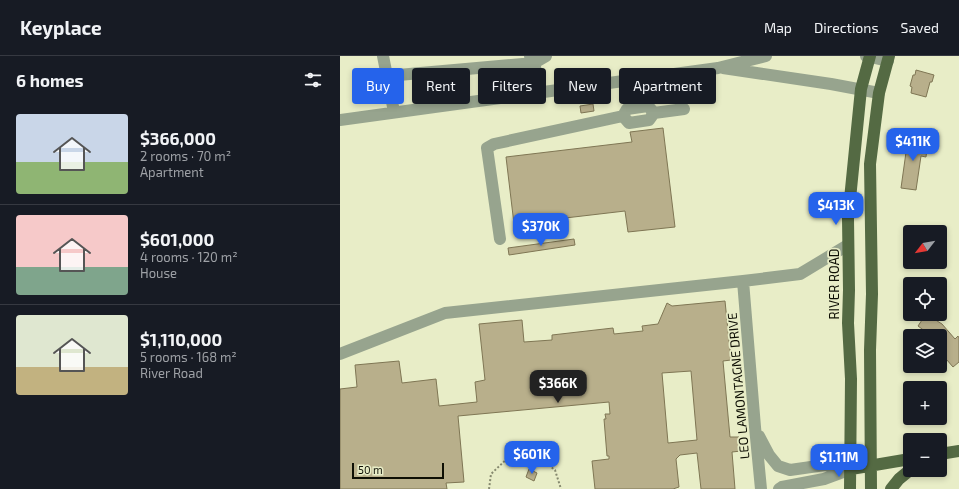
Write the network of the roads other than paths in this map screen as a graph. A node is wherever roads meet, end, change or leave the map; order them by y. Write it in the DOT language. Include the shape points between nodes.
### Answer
graph roads {
  1 [pos="383,56"];
  2 [pos="546,56"];
  3 [pos="766,56"];
  4 [pos="866,56"];
  5 [pos="870,56"];
  6 [pos="532,59"];
  7 [pos="889,59"];
  8 [pos="385,68"];
  9 [pos="718,68"];
  10 [pos="404,74"];
  11 [pos="861,89"];
  12 [pos="546,91"];
  13 [pos="879,92"];
  14 [pos="478,101"];
  15 [pos="392,104"];
  16 [pos="684,109"];
  17 [pos="394,112"];
  18 [pos="340,120"];
  19 [pos="500,239"];
  20 [pos="848,245"];
  21 [pos="743,281"];
  22 [pos="340,354"];
  23 [pos="755,427"];
  24 [pos="959,451"];
  25 [pos="947,453"];
  26 [pos="903,460"];
  27 [pos="872,466"];
  28 [pos="851,469"];
  29 [pos="903,476"];
  30 [pos="761,489"];
  31 [pos="779,489"];
  32 [pos="850,489"];
  33 [pos="871,489"];
  34 [pos="891,489"];
  1 -- 8 [label="street"];
  2 -- 6 [label="street"];
  3 -- 9 [label="street"];
  4 -- 5 [label="street"];
  5 -- 7 [label="street"];
  5 -- 11 [label="main road, RIVER ROAD"];
  6 -- 10 [label="street"];
  7 -- 13 [label="main road"];
  9 -- 11 [label="street"];
  9 -- 12 [label="street"];
  11 -- 13 [label="street"];
  11 -- 20 [label="main road, RIVER ROAD" via="848,219"];
  13 -- 27 [label="main road" via="870,164"];
  14 -- 17 [label="street"];
  15 -- 17 [label="street"];
  16 -- 19 [label="street" via="654,113 648,106 627,109 623,116 494,144 488,148"];
  17 -- 18 [label="street"];
  20 -- 21 [label="street" via="800,274"];
  20 -- 28 [label="main road, RIVER ROAD"];
  21 -- 22 [label="street" via="445,313"];
  21 -- 23 [label="street, LEO LAMONTAGNE DRIVE"];
  23 -- 28 [label="street" via="768,455 778,466 790,470 825,465"];
  23 -- 30 [label="street, LEO LAMONTAGNE DRIVE"];
  24 -- 25 [label="main road"];
  26 -- 27 [label="main road"];
  27 -- 28 [label="main road"];
  27 -- 33 [label="main road"];
  28 -- 31 [label="street" via="824,479"];
  28 -- 32 [label="main road, RIVER ROAD"];
  29 -- 34 [label="main road"];
}
